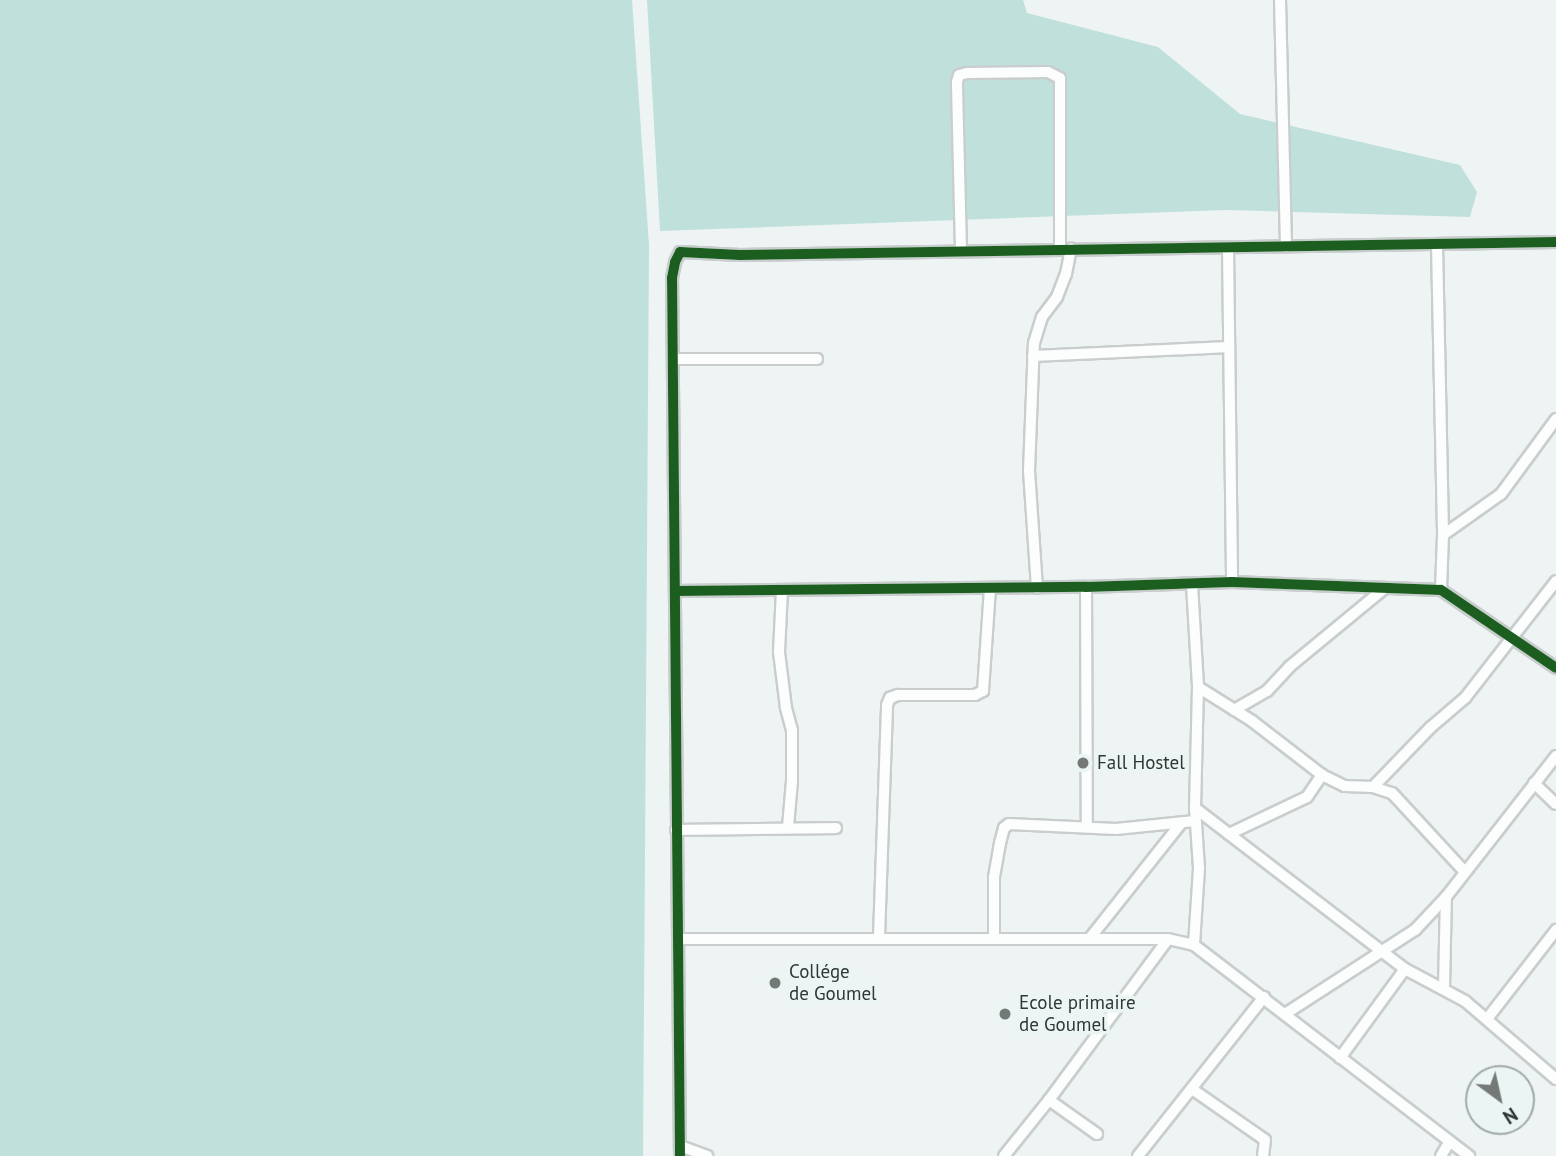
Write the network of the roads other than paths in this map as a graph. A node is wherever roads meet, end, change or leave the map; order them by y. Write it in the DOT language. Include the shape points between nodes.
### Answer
graph roads {
  1 [pos="1280,0"];
  2 [pos="1556,242"];
  3 [pos="1437,245"];
  4 [pos="1228,247"];
  5 [pos="1286,247"];
  6 [pos="1065,248"];
  7 [pos="961,250"];
  8 [pos="1229,347"];
  9 [pos="1033,356"];
  10 [pos="674,359"];
  11 [pos="817,359"];
  12 [pos="1556,419"];
  13 [pos="1443,535"];
  14 [pos="1556,581"];
  15 [pos="1232,582"];
  16 [pos="1192,585"];
  17 [pos="1086,587"];
  18 [pos="990,588"];
  19 [pos="1037,588"];
  20 [pos="1385,588"];
  21 [pos="782,590"];
  22 [pos="1441,590"];
  23 [pos="675,592"];
  24 [pos="1514,637"];
  25 [pos="1556,668"];
  26 [pos="1198,687"];
  27 [pos="1234,710"];
  28 [pos="1556,755"];
  29 [pos="1322,775"];
  30 [pos="1534,783"];
  31 [pos="1373,787"];
  32 [pos="1556,804"];
  33 [pos="1195,808"];
  34 [pos="1195,821"];
  35 [pos="1181,823"];
  36 [pos="788,827"];
  37 [pos="1087,827"];
  38 [pos="835,828"];
  39 [pos="677,830"];
  40 [pos="1229,834"];
  41 [pos="1464,871"];
  42 [pos="1446,897"];
  43 [pos="1556,930"];
  44 [pos="879,937"];
  45 [pos="994,937"];
  46 [pos="1090,938"];
  47 [pos="678,939"];
  48 [pos="1168,939"];
  49 [pos="1194,945"];
  50 [pos="1382,951"];
  51 [pos="1405,969"];
  52 [pos="1444,989"];
  53 [pos="1264,998"];
  54 [pos="1285,1014"];
  55 [pos="1487,1019"];
  56 [pos="1340,1058"];
  57 [pos="1556,1079"];
  58 [pos="1192,1089"];
  59 [pos="1049,1100"];
  60 [pos="1097,1134"];
  61 [pos="1450,1142"];
  62 [pos="680,1151"];
  63 [pos="707,1156"];
  64 [pos="1004,1156"];
  65 [pos="1138,1156"];
  66 [pos="1263,1156"];
  67 [pos="1441,1156"];
  68 [pos="1469,1156"];
  1 -- 5 [label="street"];
  2 -- 3 [label="street"];
  3 -- 5 [label="street"];
  3 -- 13 [label="street"];
  4 -- 5 [label="street"];
  4 -- 6 [label="street"];
  4 -- 8 [label="street"];
  6 -- 7 [label="street"];
  6 -- 7 [label="street" via="1060,78 1048,72 967,73 959,75 957,82"];
  6 -- 9 [label="street" via="1066,274 1042,317"];
  7 -- 10 [label="street" via="680,252 672,278"];
  8 -- 9 [label="street"];
  8 -- 15 [label="street"];
  9 -- 19 [label="street" via="1029,471"];
  10 -- 11 [label="street"];
  10 -- 23 [label="street"];
  12 -- 13 [label="street" via="1501,494"];
  13 -- 22 [label="street"];
  14 -- 24 [label="street"];
  15 -- 16 [label="street"];
  15 -- 20 [label="street"];
  16 -- 17 [label="street"];
  16 -- 26 [label="street"];
  17 -- 19 [label="street"];
  17 -- 37 [label="street"];
  18 -- 19 [label="street"];
  18 -- 21 [label="street"];
  18 -- 44 [label="street" via="983,691 975,695 898,695 887,705"];
  20 -- 22 [label="street"];
  20 -- 27 [label="street" via="1289,667 1267,691"];
  21 -- 23 [label="street"];
  21 -- 36 [label="street" via="779,652 792,730"];
  22 -- 24 [label="street"];
  23 -- 39 [label="street"];
  24 -- 25 [label="street"];
  24 -- 31 [label="street" via="1465,698"];
  26 -- 27 [label="street"];
  26 -- 33 [label="street"];
  27 -- 29 [label="street"];
  28 -- 30 [label="street"];
  29 -- 31 [label="street" via="1346,786"];
  29 -- 40 [label="street" via="1307,797"];
  30 -- 32 [label="street"];
  30 -- 41 [label="street"];
  31 -- 41 [label="street" via="1392,793 1404,804"];
  33 -- 34 [label="street"];
  33 -- 40 [label="street"];
  34 -- 35 [label="street"];
  34 -- 49 [label="street" via="1199,869"];
  35 -- 37 [label="street"];
  35 -- 46 [label="street"];
  36 -- 38 [label="street"];
  36 -- 39 [label="street"];
  37 -- 45 [label="street" via="1009,824 1004,828 994,877"];
  39 -- 47 [label="street"];
  40 -- 50 [label="street"];
  41 -- 42 [label="street"];
  42 -- 50 [label="street" via="1415,930"];
  42 -- 52 [label="street"];
  43 -- 55 [label="street"];
  44 -- 45 [label="street"];
  44 -- 47 [label="street"];
  45 -- 46 [label="street"];
  46 -- 48 [label="street"];
  47 -- 62 [label="street"];
  48 -- 49 [label="street"];
  48 -- 59 [label="street"];
  49 -- 53 [label="street"];
  50 -- 51 [label="street"];
  50 -- 54 [label="street"];
  51 -- 52 [label="street"];
  51 -- 56 [label="street"];
  52 -- 55 [label="street"];
  53 -- 54 [label="street"];
  53 -- 58 [label="street"];
  54 -- 56 [label="street"];
  55 -- 57 [label="street"];
  56 -- 61 [label="street"];
  58 -- 65 [label="street"];
  58 -- 66 [label="street" via="1265,1140"];
  59 -- 60 [label="street"];
  59 -- 64 [label="street"];
  61 -- 67 [label="street"];
  61 -- 68 [label="street"];
  62 -- 63 [label="street"];
}
